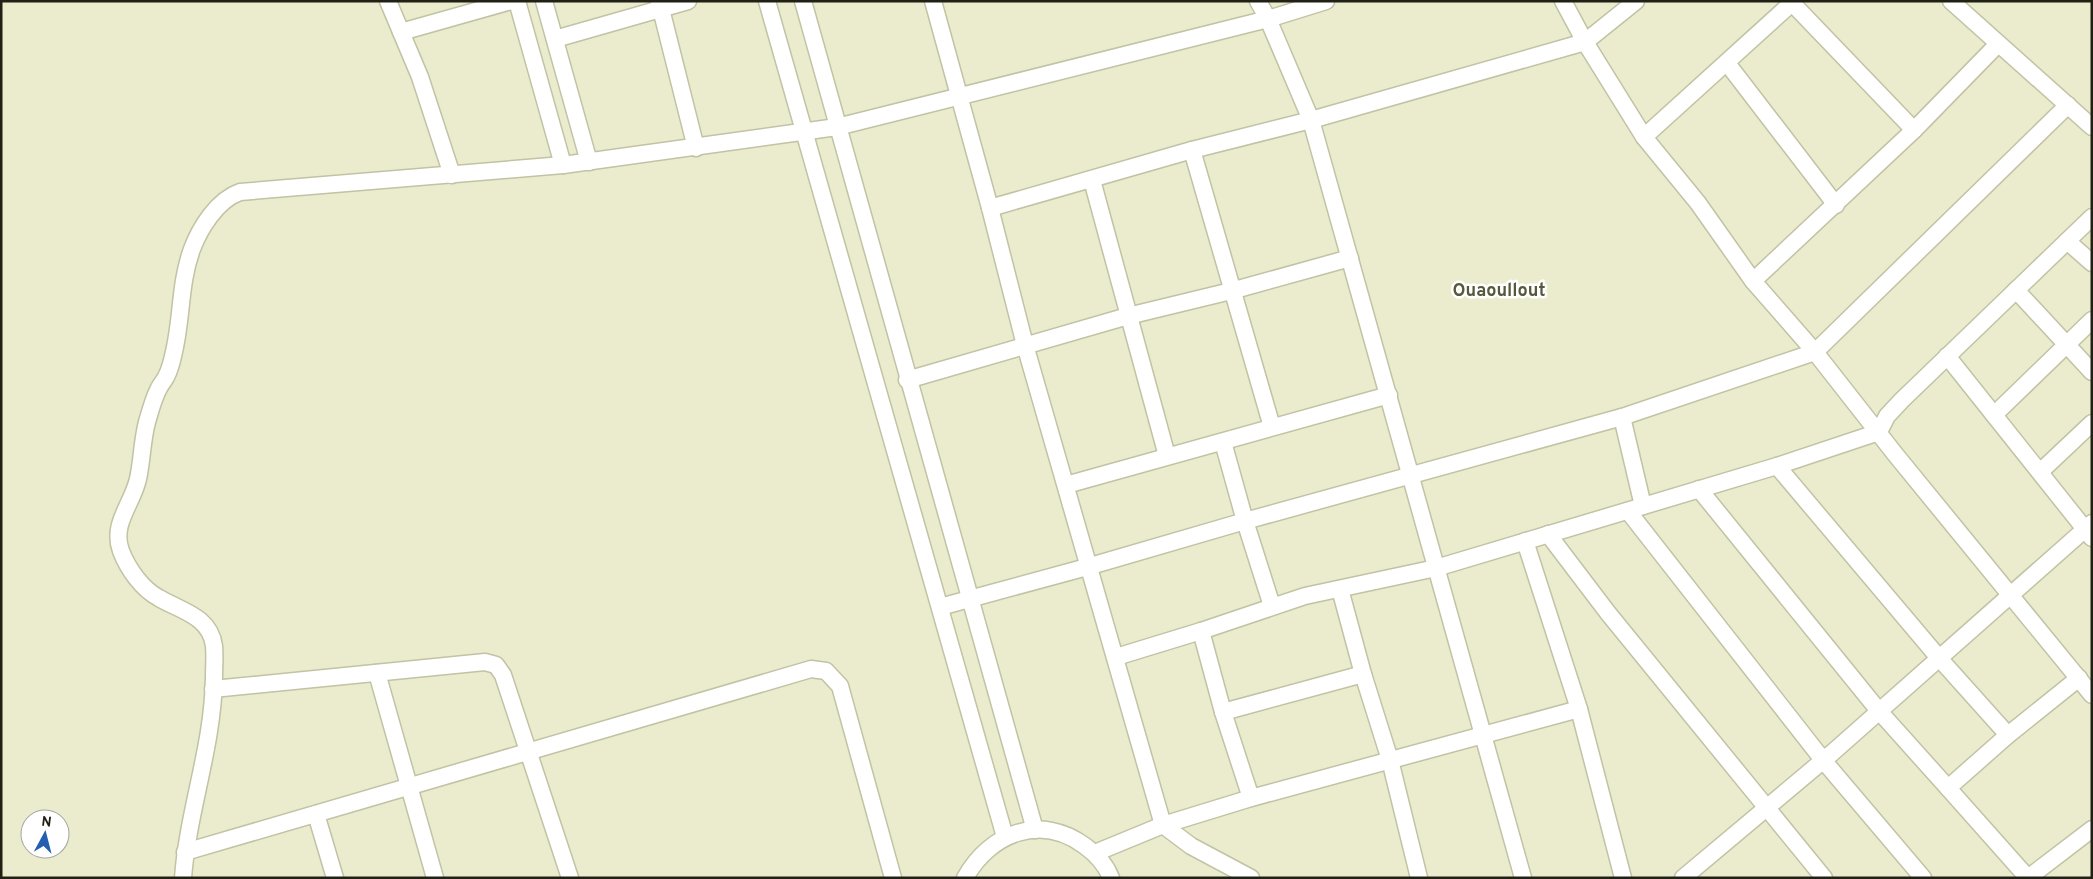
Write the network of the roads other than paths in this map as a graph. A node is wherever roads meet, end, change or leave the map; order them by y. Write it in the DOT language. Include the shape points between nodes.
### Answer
graph roads {
  1 [pos="388,1"];
  2 [pos="511,1"];
  3 [pos="517,1"];
  4 [pos="544,1"];
  5 [pos="688,1"];
  6 [pos="767,1"];
  7 [pos="803,1"];
  8 [pos="933,1"];
  9 [pos="1258,1"];
  10 [pos="1326,1"];
  11 [pos="1563,1"];
  12 [pos="1636,1"];
  13 [pos="1951,1"];
  14 [pos="1793,2"];
  15 [pos="661,5"];
  16 [pos="1268,19"];
  17 [pos="402,32"];
  18 [pos="555,40"];
  19 [pos="1585,42"];
  20 [pos="1998,45"];
  21 [pos="1727,63"];
  22 [pos="958,98"];
  23 [pos="2068,105"];
  24 [pos="1311,120"];
  25 [pos="838,127"];
  26 [pos="2092,127"];
  27 [pos="1914,130"];
  28 [pos="805,132"];
  29 [pos="1644,137"];
  30 [pos="696,148"];
  31 [pos="1192,150"];
  32 [pos="589,162"];
  33 [pos="563,165"];
  34 [pos="452,175"];
  35 [pos="1092,180"];
  36 [pos="1836,204"];
  37 [pos="990,208"];
  38 [pos="2092,217"];
  39 [pos="2067,241"];
  40 [pos="1350,258"];
  41 [pos="2092,263"];
  42 [pos="1753,281"];
  43 [pos="2016,290"];
  44 [pos="1231,291"];
  45 [pos="1128,316"];
  46 [pos="2092,320"];
  47 [pos="2066,344"];
  48 [pos="1025,345"];
  49 [pos="1815,352"];
  50 [pos="1947,356"];
  51 [pos="2092,372"];
  52 [pos="907,380"];
  53 [pos="1389,395"];
  54 [pos="1994,415"];
  55 [pos="1622,417"];
  56 [pos="2092,422"];
  57 [pos="1272,426"];
  58 [pos="1879,432"];
  59 [pos="1223,442"];
  60 [pos="1167,456"];
  61 [pos="1777,466"];
  62 [pos="2040,472"];
  63 [pos="1411,475"];
  64 [pos="1066,485"];
  65 [pos="1699,489"];
  66 [pos="1636,509"];
  67 [pos="1245,521"];
  68 [pos="2090,530"];
  69 [pos="1548,534"];
  70 [pos="1525,541"];
  71 [pos="1087,567"];
  72 [pos="1436,568"];
  73 [pos="1340,589"];
  74 [pos="2011,596"];
  75 [pos="969,600"];
  76 [pos="1272,606"];
  77 [pos="940,607"];
  78 [pos="1201,631"];
  79 [pos="1116,656"];
  80 [pos="1939,658"];
  81 [pos="377,673"];
  82 [pos="1363,674"];
  83 [pos="2078,678"];
  84 [pos="214,689"];
  85 [pos="2092,695"];
  86 [pos="1579,709"];
  87 [pos="1223,712"];
  88 [pos="1879,712"];
  89 [pos="1482,734"];
  90 [pos="2008,735"];
  91 [pos="528,750"];
  92 [pos="1390,760"];
  93 [pos="1823,760"];
  94 [pos="409,787"];
  95 [pos="1948,788"];
  96 [pos="1251,798"];
  97 [pos="1768,807"];
  98 [pos="316,814"];
  99 [pos="1163,825"];
  100 [pos="2092,829"];
  101 [pos="1034,830"];
  102 [pos="1005,837"];
  103 [pos="185,852"];
  104 [pos="1094,853"];
  105 [pos="183,878"];
  106 [pos="335,878"];
  107 [pos="435,878"];
  108 [pos="570,878"];
  109 [pos="893,878"];
  110 [pos="965,878"];
  111 [pos="1111,878"];
  112 [pos="1251,878"];
  113 [pos="1419,878"];
  114 [pos="1523,878"];
  115 [pos="1623,878"];
  116 [pos="1683,878"];
  117 [pos="1824,878"];
  118 [pos="1923,878"];
  119 [pos="2028,878"];
  1 -- 17 [label="street"];
  2 -- 17 [label="street"];
  3 -- 33 [label="street"];
  4 -- 18 [label="street"];
  5 -- 15 [label="street"];
  6 -- 28 [label="street"];
  7 -- 25 [label="street"];
  8 -- 22 [label="street"];
  9 -- 16 [label="street"];
  10 -- 16 [label="street"];
  11 -- 19 [label="street"];
  12 -- 19 [label="street"];
  13 -- 20 [label="street"];
  14 -- 21 [label="street"];
  14 -- 27 [label="street"];
  15 -- 18 [label="street"];
  15 -- 30 [label="street"];
  16 -- 22 [label="street"];
  16 -- 24 [label="street"];
  17 -- 34 [label="street"];
  18 -- 32 [label="street"];
  19 -- 24 [label="street"];
  19 -- 29 [label="street"];
  20 -- 23 [label="street"];
  20 -- 27 [label="street"];
  21 -- 29 [label="street"];
  21 -- 36 [label="street"];
  22 -- 25 [label="street"];
  22 -- 37 [label="street"];
  23 -- 26 [label="street"];
  23 -- 49 [label="street"];
  24 -- 31 [label="street"];
  24 -- 40 [label="street"];
  25 -- 28 [label="street"];
  25 -- 52 [label="street"];
  27 -- 36 [label="street"];
  28 -- 30 [label="street"];
  28 -- 77 [label="street"];
  29 -- 42 [label="street" via="1698,203"];
  30 -- 32 [label="street"];
  31 -- 35 [label="street"];
  31 -- 44 [label="street"];
  32 -- 33 [label="street"];
  33 -- 34 [label="street"];
  34 -- 84 [label="street" via="240,192 232,195 207,220 192,249 181,291 176,345 147,422 138,478 134,493 122,513 118,538 132,572 145,588 197,617 207,629 214,646"];
  35 -- 37 [label="street"];
  35 -- 45 [label="street"];
  36 -- 42 [label="street"];
  37 -- 48 [label="street"];
  38 -- 39 [label="street"];
  39 -- 41 [label="street"];
  39 -- 43 [label="street"];
  40 -- 44 [label="street"];
  40 -- 53 [label="street"];
  42 -- 49 [label="street"];
  43 -- 47 [label="street"];
  43 -- 50 [label="street"];
  44 -- 45 [label="street"];
  44 -- 57 [label="street"];
  45 -- 48 [label="street"];
  45 -- 60 [label="street"];
  46 -- 47 [label="street"];
  47 -- 51 [label="street"];
  47 -- 54 [label="street"];
  48 -- 52 [label="street"];
  48 -- 64 [label="street"];
  49 -- 55 [label="street"];
  49 -- 58 [label="street"];
  50 -- 54 [label="street"];
  50 -- 58 [label="street" via="1887,416"];
  52 -- 75 [label="street"];
  53 -- 57 [label="street"];
  53 -- 63 [label="street"];
  54 -- 62 [label="street"];
  55 -- 63 [label="street"];
  55 -- 66 [label="street"];
  56 -- 62 [label="street"];
  57 -- 59 [label="street"];
  58 -- 61 [label="street"];
  58 -- 74 [label="street"];
  59 -- 60 [label="street"];
  59 -- 67 [label="street"];
  60 -- 64 [label="street"];
  61 -- 65 [label="street"];
  61 -- 80 [label="street"];
  62 -- 68 [label="street"];
  63 -- 67 [label="street"];
  63 -- 72 [label="street"];
  64 -- 71 [label="street"];
  65 -- 66 [label="street"];
  65 -- 88 [label="street"];
  66 -- 69 [label="street"];
  66 -- 93 [label="street"];
  67 -- 71 [label="street"];
  67 -- 76 [label="street"];
  68 -- 74 [label="street"];
  69 -- 70 [label="street"];
  69 -- 97 [label="street" via="1608,613"];
  70 -- 72 [label="street"];
  70 -- 86 [label="street"];
  71 -- 75 [label="street"];
  71 -- 79 [label="street"];
  72 -- 73 [label="street"];
  72 -- 89 [label="street"];
  73 -- 76 [label="street"];
  73 -- 82 [label="street"];
  74 -- 80 [label="street"];
  74 -- 83 [label="street"];
  75 -- 77 [label="street"];
  75 -- 101 [label="street"];
  76 -- 78 [label="street"];
  77 -- 102 [label="street"];
  78 -- 79 [label="street"];
  78 -- 87 [label="street"];
  79 -- 99 [label="street"];
  80 -- 88 [label="street"];
  80 -- 90 [label="street"];
  81 -- 84 [label="street"];
  81 -- 91 [label="street" via="485,662 496,665 504,675"];
  81 -- 94 [label="street"];
  82 -- 87 [label="street"];
  82 -- 92 [label="street"];
  83 -- 85 [label="street"];
  83 -- 90 [label="street"];
  84 -- 103 [label="street" via="207,748"];
  86 -- 89 [label="street"];
  86 -- 115 [label="street"];
  87 -- 96 [label="street"];
  88 -- 93 [label="street"];
  88 -- 95 [label="street"];
  89 -- 92 [label="street"];
  89 -- 114 [label="street"];
  90 -- 95 [label="street"];
  91 -- 94 [label="street"];
  91 -- 108 [label="street"];
  91 -- 109 [label="street" via="811,669 826,670 840,686"];
  92 -- 96 [label="street"];
  92 -- 113 [label="street"];
  93 -- 97 [label="street"];
  93 -- 118 [label="street"];
  94 -- 98 [label="street"];
  94 -- 107 [label="street"];
  95 -- 119 [label="street"];
  96 -- 99 [label="street"];
  97 -- 116 [label="street"];
  97 -- 117 [label="street"];
  98 -- 103 [label="street"];
  98 -- 106 [label="street"];
  99 -- 104 [label="street"];
  99 -- 112 [label="street" via="1191,846"];
  100 -- 119 [label="street"];
  101 -- 102 [label="street"];
  101 -- 104 [label="street" via="1063,834"];
  102 -- 110 [label="street" via="973,863"];
  103 -- 105 [label="street"];
  104 -- 111 [label="street"];
}
